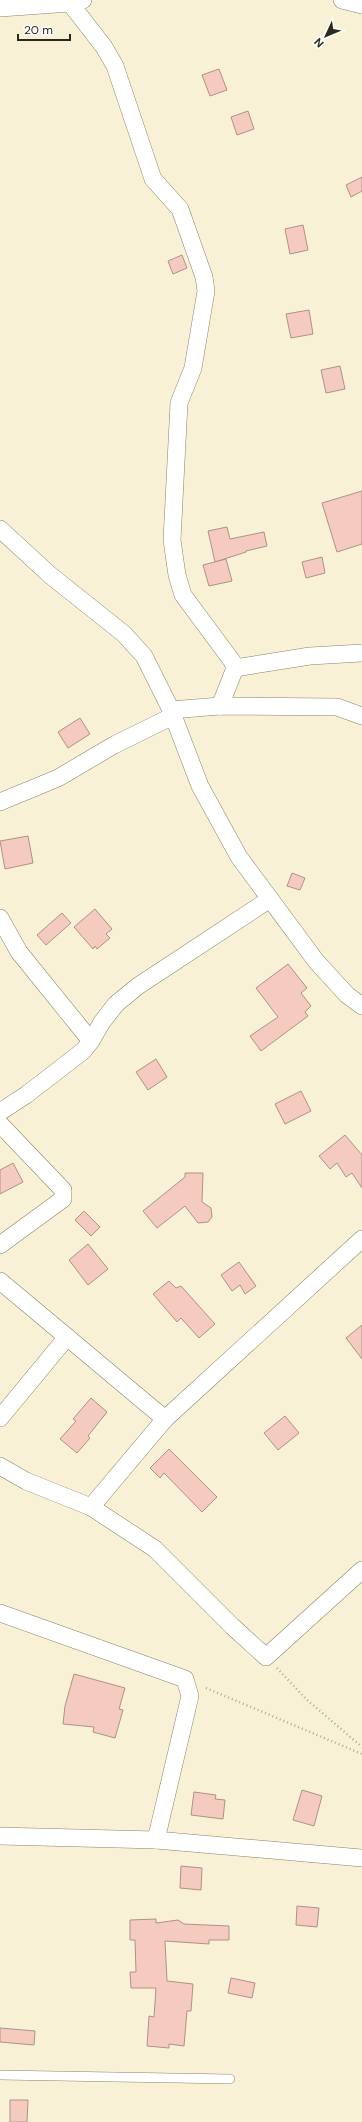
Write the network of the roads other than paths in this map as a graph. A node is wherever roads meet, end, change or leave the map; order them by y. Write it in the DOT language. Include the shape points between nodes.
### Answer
graph roads {
  1 [pos="342,0"];
  2 [pos="77,2"];
  3 [pos="362,6"];
  4 [pos="0,8"];
  5 [pos="0,529"];
  6 [pos="362,652"];
  7 [pos="235,668"];
  8 [pos="220,706"];
  9 [pos="337,707"];
  10 [pos="362,708"];
  11 [pos="172,713"];
  12 [pos="362,716"];
  13 [pos="0,802"];
  14 [pos="270,899"];
  15 [pos="0,918"];
  16 [pos="362,1006"];
  17 [pos="91,1041"];
  18 [pos="0,1112"];
  19 [pos="0,1124"];
  20 [pos="362,1239"];
  21 [pos="0,1245"];
  22 [pos="0,1281"];
  23 [pos="67,1337"];
  24 [pos="0,1418"];
  25 [pos="165,1419"];
  26 [pos="0,1466"];
  27 [pos="92,1506"];
  28 [pos="362,1570"];
  29 [pos="1,1617"];
  30 [pos="0,1836"];
  31 [pos="156,1840"];
  32 [pos="362,1858"];
  33 [pos="0,2075"];
  34 [pos="230,2079"];
  1 -- 3 [label="street"];
  2 -- 4 [label="street"];
  2 -- 7 [label="street" via="115,66 153,179 180,209 204,277 206,291 193,368 179,403 172,540 183,595"];
  5 -- 11 [label="street" via="50,575 135,645 144,656"];
  6 -- 7 [label="street" via="310,656"];
  7 -- 8 [label="street"];
  8 -- 9 [label="street"];
  8 -- 11 [label="street"];
  9 -- 10 [label="street"];
  9 -- 12 [label="street"];
  11 -- 13 [label="street" via="58,778"];
  11 -- 14 [label="street" via="200,786 239,857"];
  14 -- 16 [label="street" via="316,961 347,995"];
  14 -- 17 [label="street" via="138,986 116,1004"];
  15 -- 17 [label="street" via="19,952"];
  17 -- 18 [label="street" via="83,1051"];
  19 -- 21 [label="street" via="65,1195"];
  20 -- 25 [label="street"];
  22 -- 23 [label="street"];
  23 -- 24 [label="street"];
  23 -- 25 [label="street"];
  25 -- 27 [label="street"];
  26 -- 27 [label="street" via="26,1481"];
  27 -- 28 [label="street" via="155,1549 266,1656"];
  29 -- 31 [label="street" via="185,1679 190,1696"];
  30 -- 31 [label="street"];
  31 -- 32 [label="street"];
  33 -- 34 [label="lane"];
}
